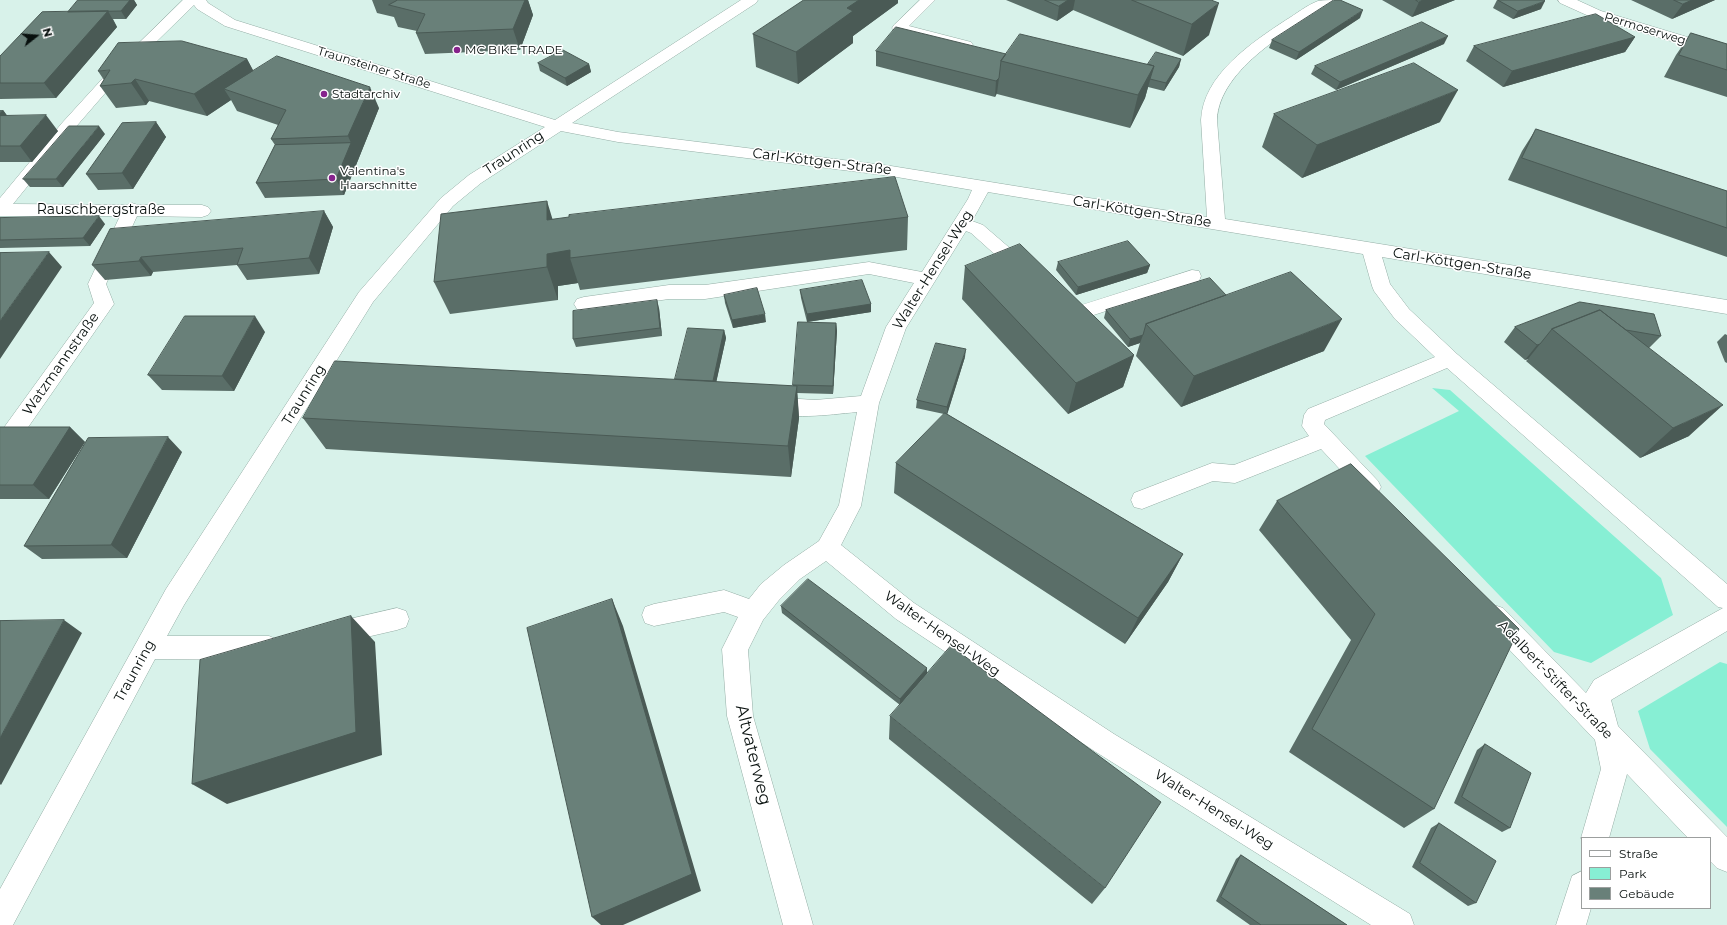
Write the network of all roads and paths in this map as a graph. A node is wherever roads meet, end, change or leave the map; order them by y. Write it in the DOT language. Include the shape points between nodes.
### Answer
graph roads {
  1 [pos="191,0"];
  2 [pos="199,0"];
  3 [pos="751,0"];
  4 [pos="928,0"];
  5 [pos="1329,0"];
  6 [pos="1565,0"];
  7 [pos="983,49"];
  8 [pos="1727,54"];
  9 [pos="556,125"];
  10 [pos="982,186"];
  11 [pos="0,209"];
  12 [pos="132,209"];
  13 [pos="202,211"];
  14 [pos="962,223"];
  15 [pos="1216,224"];
  16 [pos="1371,249"];
  17 [pos="1192,276"];
  18 [pos="927,279"];
  19 [pos="584,304"];
  20 [pos="1727,307"];
  21 [pos="1450,359"];
  22 [pos="314,379"];
  23 [pos="338,380"];
  24 [pos="869,403"];
  25 [pos="751,404"];
  26 [pos="1324,439"];
  27 [pos="0,450"];
  28 [pos="1142,500"];
  29 [pos="1383,501"];
  30 [pos="827,548"];
  31 [pos="1727,600"];
  32 [pos="1481,603"];
  33 [pos="754,612"];
  34 [pos="654,615"];
  35 [pos="1727,618"];
  36 [pos="398,619"];
  37 [pos="148,647"];
  38 [pos="1607,733"];
  39 [pos="1595,837"];
  40 [pos="1707,837"];
  41 [pos="1711,841"];
  42 [pos="1727,858"];
  43 [pos="1581,890"];
  44 [pos="0,919"];
  45 [pos="798,925"];
  46 [pos="1399,925"];
  47 [pos="1571,925"];
  1 -- 11 [label="street" via="108,81"];
  2 -- 9 [label="street, Traunsteiner Straße" via="202,6 230,23"];
  3 -- 9 [label="street, Traunring"];
  4 -- 7 [label="street" via="899,28"];
  5 -- 15 [label="street" via="1251,53 1221,82 1210,107 1209,129"];
  6 -- 8 [label="street, Permoserweg" via="1596,14"];
  9 -- 10 [label="street, Carl-Köttgen-Straße" via="618,137 890,171"];
  9 -- 22 [label="street, Traunring" via="475,179 447,202 366,297"];
  10 -- 14 [label="street, Walter-Hensel-Weg"];
  10 -- 15 [label="street, Carl-Köttgen-Straße"];
  11 -- 12 [label="street, Rauschbergstraße"];
  12 -- 13 [label="street, Rauschbergstraße"];
  12 -- 27 [label="street, Watzmannstraße" via="97,284 104,304"];
  14 -- 17 [label="street" via="977,229 1075,314"];
  14 -- 18 [label="street, Walter-Hensel-Weg"];
  15 -- 16 [label="street, Carl-Köttgen-Straße"];
  16 -- 20 [label="street, Carl-Köttgen-Straße"];
  16 -- 21 [label="street" via="1381,286 1402,314"];
  18 -- 19 [label="street" via="869,268 705,292 669,292"];
  18 -- 24 [label="street, Walter-Hensel-Weg" via="896,327"];
  21 -- 26 [label="street" via="1315,415 1313,426"];
  21 -- 31 [label="street"];
  22 -- 23 [label="street"];
  22 -- 37 [label="street, Traunring" via="175,597"];
  24 -- 25 [label="street" via="815,408"];
  24 -- 30 [label="street, Walter-Hensel-Weg" via="850,506"];
  26 -- 28 [label="street" via="1235,474 1212,472"];
  26 -- 29 [label="street"];
  30 -- 33 [label="street, Altvaterweg" via="792,572 770,592"];
  30 -- 46 [label="street, Walter-Hensel-Weg" via="905,610 1105,744"];
  32 -- 38 [label="street, Adalbert-Stifter-Straße"];
  33 -- 34 [label="street" via="724,601"];
  33 -- 45 [label="street, Altvaterweg" via="735,649 740,716"];
  35 -- 38 [label="street" via="1603,688 1598,697"];
  36 -- 37 [label="street" via="267,648"];
  37 -- 44 [label="street, Traunring"];
  38 -- 39 [label="street" via="1615,769"];
  38 -- 40 [label="street, Adalbert-Stifter-Straße"];
  41 -- 42 [label="street"];
  43 -- 47 [label="street"];
}
